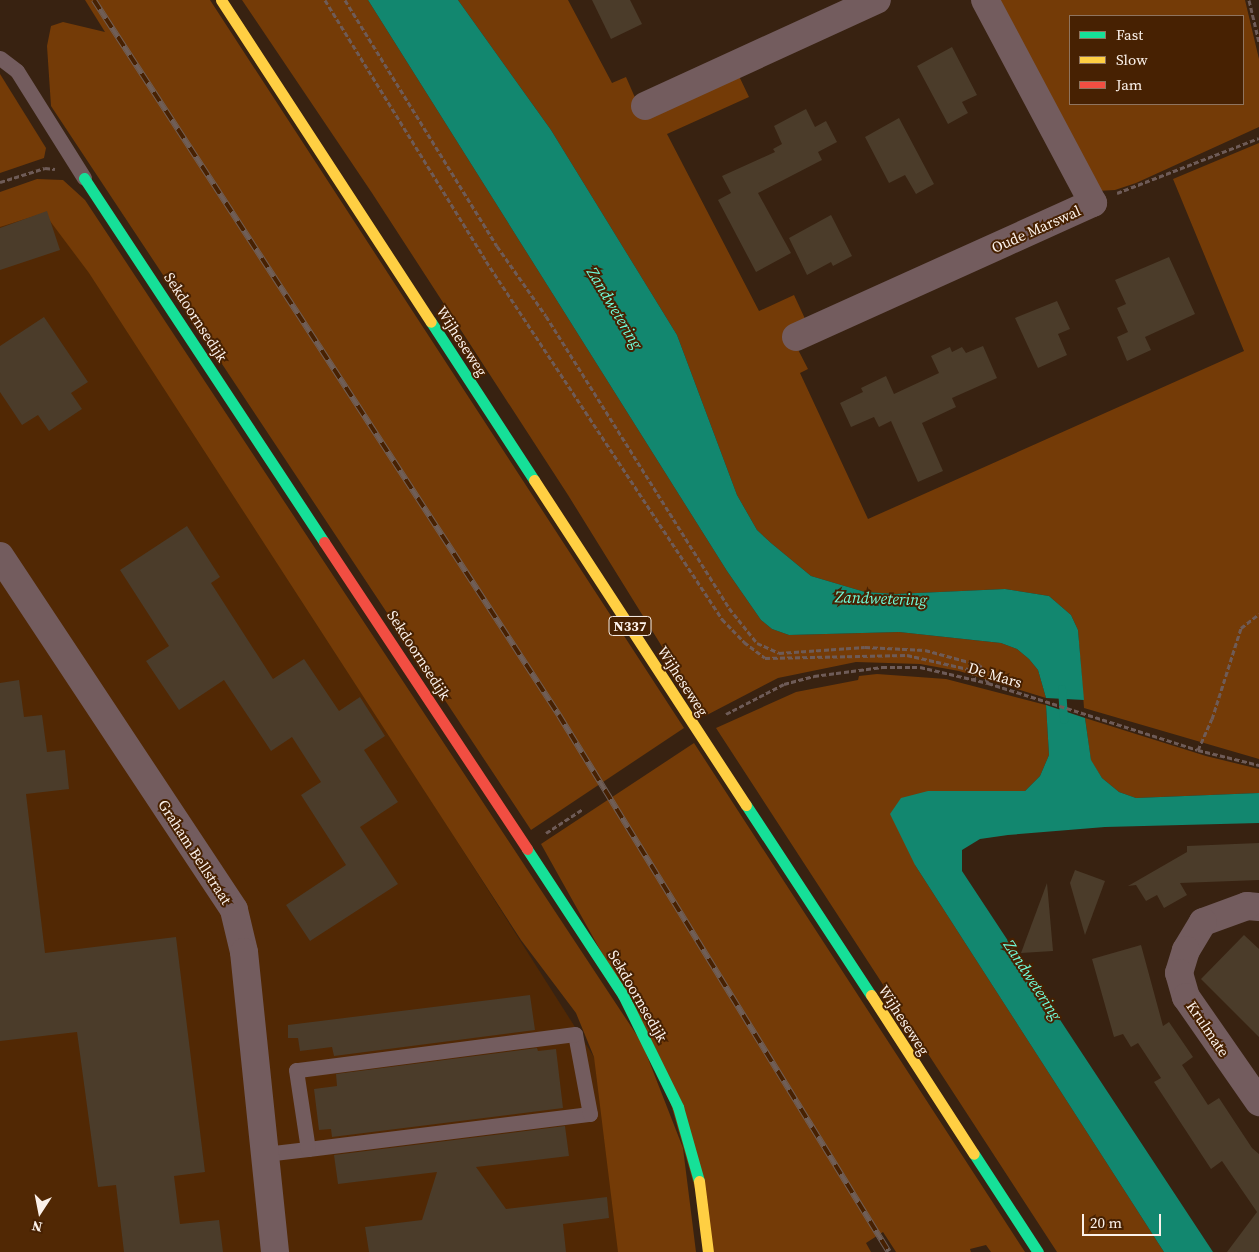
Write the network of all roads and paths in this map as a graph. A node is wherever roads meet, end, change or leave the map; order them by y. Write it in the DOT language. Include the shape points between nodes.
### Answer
graph roads {
  1 [pos="221,0"];
  2 [pos="326,0"];
  3 [pos="345,0"];
  4 [pos="876,0"];
  5 [pos="985,0"];
  6 [pos="1249,0"];
  7 [pos="1259,42"];
  8 [pos="0,58"];
  9 [pos="645,106"];
  10 [pos="1259,138"];
  11 [pos="84,178"];
  12 [pos="0,182"];
  13 [pos="1093,203"];
  14 [pos="796,337"];
  15 [pos="0,556"];
  16 [pos="1259,614"];
  17 [pos="975,680"];
  18 [pos="988,683"];
  19 [pos="726,714"];
  20 [pos="1198,750"];
  21 [pos="1259,765"];
  22 [pos="583,809"];
  23 [pos="527,845"];
  24 [pos="1259,906"];
  25 [pos="1259,1102"];
  26 [pos="308,1149"];
  27 [pos="265,1154"];
  28 [pos="275,1252"];
  29 [pos="708,1252"];
  30 [pos="1038,1252"];
  1 -- 30 [label="main road, Wijheseweg / N337"];
  2 -- 17 [label="path" via="486,260 722,619 765,658 907,655 972,670"];
  3 -- 18 [label="path" via="497,246 546,316 729,608 757,643 779,653 865,647 925,650 980,665"];
  4 -- 9 [label="street"];
  5 -- 13 [label="street, Oude Marswal"];
  6 -- 7 [label="path"];
  8 -- 11 [label="lane" via="17,71"];
  10 -- 13 [label="path"];
  11 -- 12 [label="path" via="66,170 45,168"];
  11 -- 23 [label="main road, Sekdoornsedijk"];
  13 -- 14 [label="street, Oude Marswal"];
  15 -- 27 [label="street, Graham Bellstraat" via="234,910 244,952"];
  16 -- 20 [label="path" via="1241,628 1212,719"];
  17 -- 18 [label="path, De Mars"];
  17 -- 19 [label="path, De Mars" via="920,667 849,670 784,684"];
  18 -- 20 [label="path, De Mars"];
  20 -- 21 [label="path, De Mars"];
  22 -- 23 [label="path"];
  23 -- 29 [label="main road, Sekdoornsedijk" via="623,996 669,1086 692,1148"];
  24 -- 25 [label="street, Krulmate" via="1247,906 1203,922 1186,950 1179,973 1186,997"];
  26 -- 26 [label="lane" via="590,1114 575,1034 296,1070"];
  26 -- 27 [label="lane"];
  27 -- 28 [label="street, Graham Bellstraat"];
}
